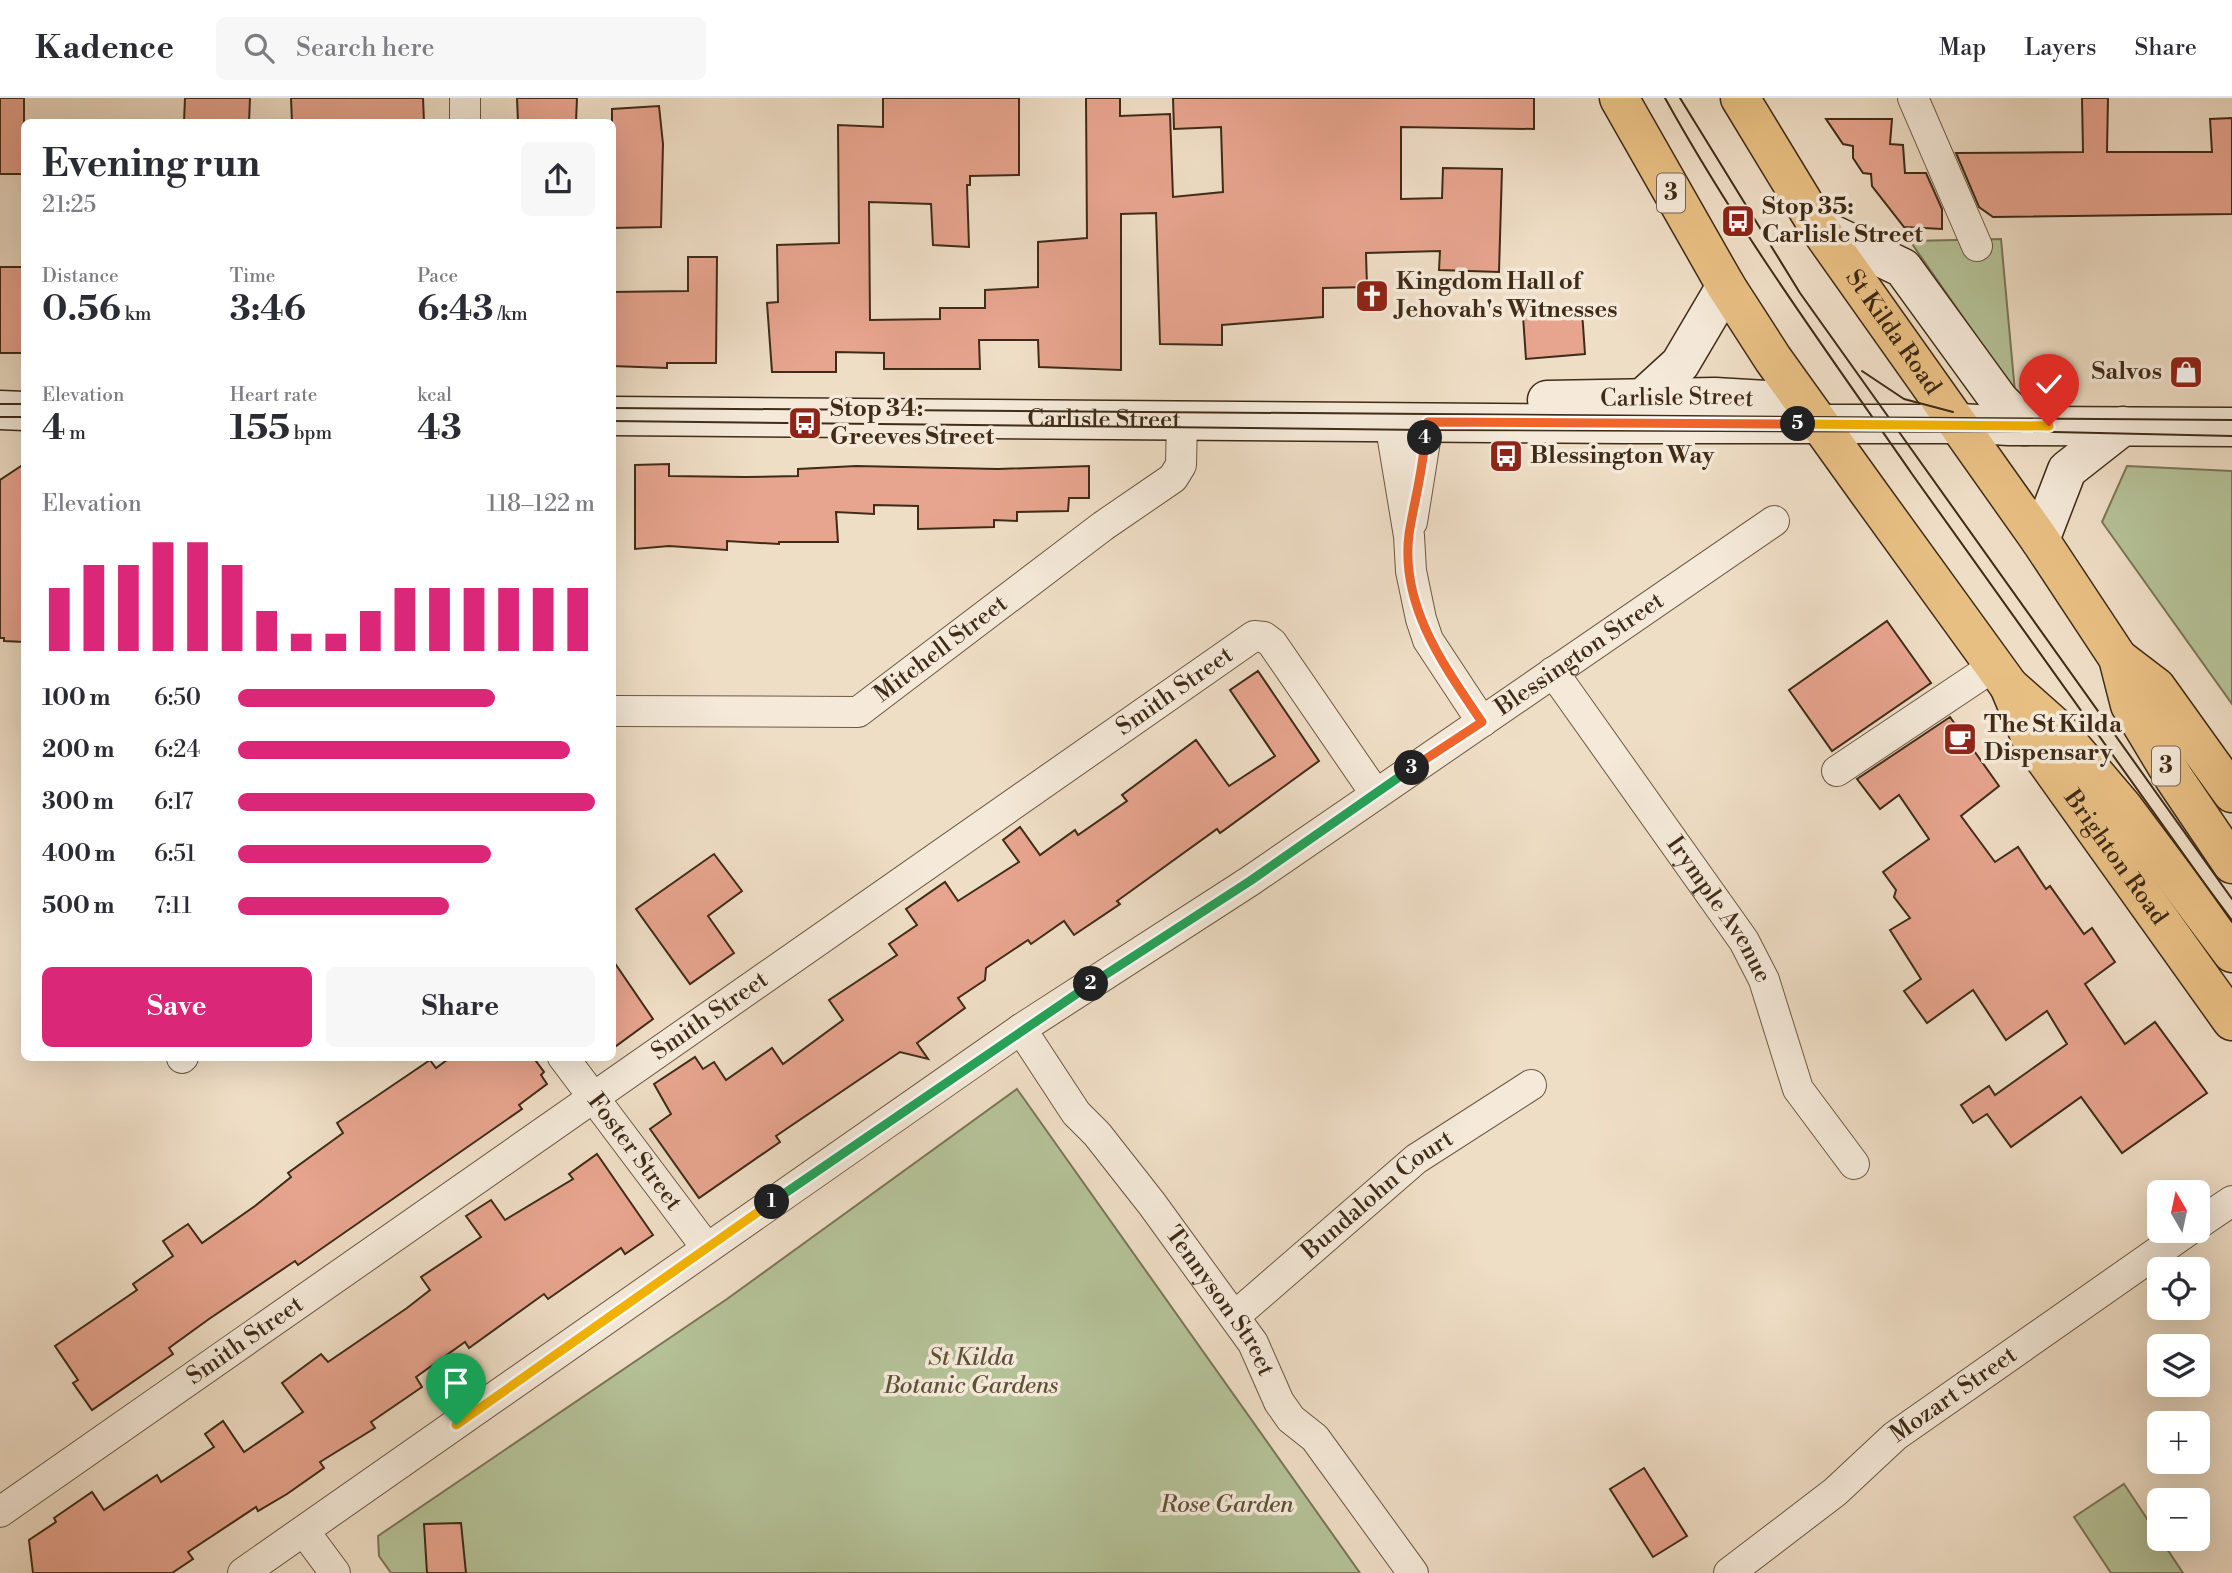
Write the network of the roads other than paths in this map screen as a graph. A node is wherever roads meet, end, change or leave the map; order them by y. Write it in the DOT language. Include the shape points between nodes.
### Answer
graph roads {
  1 [pos="465,98"];
  2 [pos="1619,98"];
  3 [pos="1741,98"];
  4 [pos="1913,98"];
  5 [pos="465,119"];
  6 [pos="1819,228"];
  7 [pos="1978,246"];
  8 [pos="1726,286"];
  9 [pos="1645,396"];
  10 [pos="0,410"];
  11 [pos="21,411"];
  12 [pos="1813,414"];
  13 [pos="616,416"];
  14 [pos="1182,420"];
  15 [pos="1390,422"];
  16 [pos="1428,422"];
  17 [pos="1960,424"];
  18 [pos="2025,426"];
  19 [pos="2123,426"];
  20 [pos="2232,427"];
  21 [pos="1773,521"];
  22 [pos="1409,536"];
  23 [pos="2040,540"];
  24 [pos="2119,658"];
  25 [pos="1553,672"];
  26 [pos="2001,676"];
  27 [pos="616,711"];
  28 [pos="1482,722"];
  29 [pos="1837,771"];
  30 [pos="1376,793"];
  31 [pos="2232,793"];
  32 [pos="2123,807"];
  33 [pos="2219,816"];
  34 [pos="2232,864"];
  35 [pos="2133,883"];
  36 [pos="2232,953"];
  37 [pos="2232,1021"];
  38 [pos="1021,1029"];
  39 [pos="566,1061"];
  40 [pos="1531,1085"];
  41 [pos="594,1098"];
  42 [pos="1854,1164"];
  43 [pos="2232,1201"];
  44 [pos="2210,1216"];
  45 [pos="2170,1243"];
  46 [pos="706,1247"];
  47 [pos="1235,1316"];
  48 [pos="0,1512"];
  49 [pos="304,1531"];
  50 [pos="243,1573"];
  51 [pos="335,1573"];
  52 [pos="1413,1573"];
  53 [pos="1729,1573"];
  1 -- 5 [label="street"];
  2 -- 8 [label="main road, 3"];
  3 -- 6 [label="main road, St Kilda Road / 3"];
  4 -- 7 [label="street"];
  6 -- 17 [label="main road, St Kilda Road / 3"];
  6 -- 18 [label="main road" via="1903,268 1999,400"];
  8 -- 9 [label="main road" via="1680,364"];
  8 -- 12 [label="main road, 3"];
  9 -- 12 [label="main road, Carlisle Street" via="1748,397"];
  9 -- 16 [label="main road, Carlisle Street" via="1539,401"];
  10 -- 11 [label="main road"];
  12 -- 16 [label="main road, Carlisle Street"];
  12 -- 17 [label="main road, Carlisle Street"];
  12 -- 26 [label="main road, Brighton Road / 3"];
  13 -- 14 [label="main road, Carlisle Street"];
  14 -- 15 [label="main road, Carlisle Street"];
  14 -- 27 [label="street, Mitchell Street" via="1181,466 1173,478 858,712"];
  15 -- 16 [label="main road, Carlisle Street"];
  15 -- 22 [label="street"];
  16 -- 22 [label="street"];
  17 -- 18 [label="main road, Carlisle Street"];
  17 -- 23 [label="main road, 3"];
  18 -- 19 [label="main road, Carlisle Street"];
  19 -- 20 [label="main road, Carlisle Street"];
  19 -- 23 [label="main road" via="2067,470"];
  21 -- 25 [label="street, Blessington Street"];
  22 -- 28 [label="street" via="1416,600 1428,640"];
  23 -- 24 [label="main road, 3"];
  24 -- 31 [label="main road" via="2156,687"];
  24 -- 33 [label="main road, 3" via="2130,705"];
  25 -- 28 [label="street, Blessington Street"];
  25 -- 42 [label="street, Irymple Avenue" via="1744,940 1764,979 1798,1089"];
  26 -- 29 [label="street"];
  26 -- 32 [label="main road, Brighton Road / 3" via="2054,726"];
  26 -- 35 [label="main road, Brighton Road" via="2032,741"];
  28 -- 30 [label="street, Blessington Street"];
  30 -- 38 [label="street, Blessington Street" via="1250,881"];
  30 -- 41 [label="street, Smith Street" via="1272,643 1254,636"];
  32 -- 35 [label="main road"];
  32 -- 36 [label="main road, Brighton Road / 3"];
  33 -- 34 [label="main road, 3"];
  35 -- 37 [label="main road, Brighton Road"];
  38 -- 46 [label="street, Blessington Street"];
  38 -- 47 [label="street, Tennyson Street" via="1076,1113 1113,1154"];
  39 -- 41 [label="street, Foster Street"];
  40 -- 47 [label="street, Bundalohn Court" via="1416,1159"];
  41 -- 46 [label="street, Foster Street"];
  41 -- 48 [label="street, Smith Street"];
  43 -- 44 [label="street"];
  45 -- 53 [label="street, Mozart Street" via="1895,1436 1835,1492"];
  46 -- 49 [label="street, Blessington Street"];
  47 -- 52 [label="street, Tennyson Street" via="1261,1357 1279,1402 1291,1419 1315,1437"];
  49 -- 50 [label="street, Blessington Street"];
  49 -- 51 [label="street"];
}
